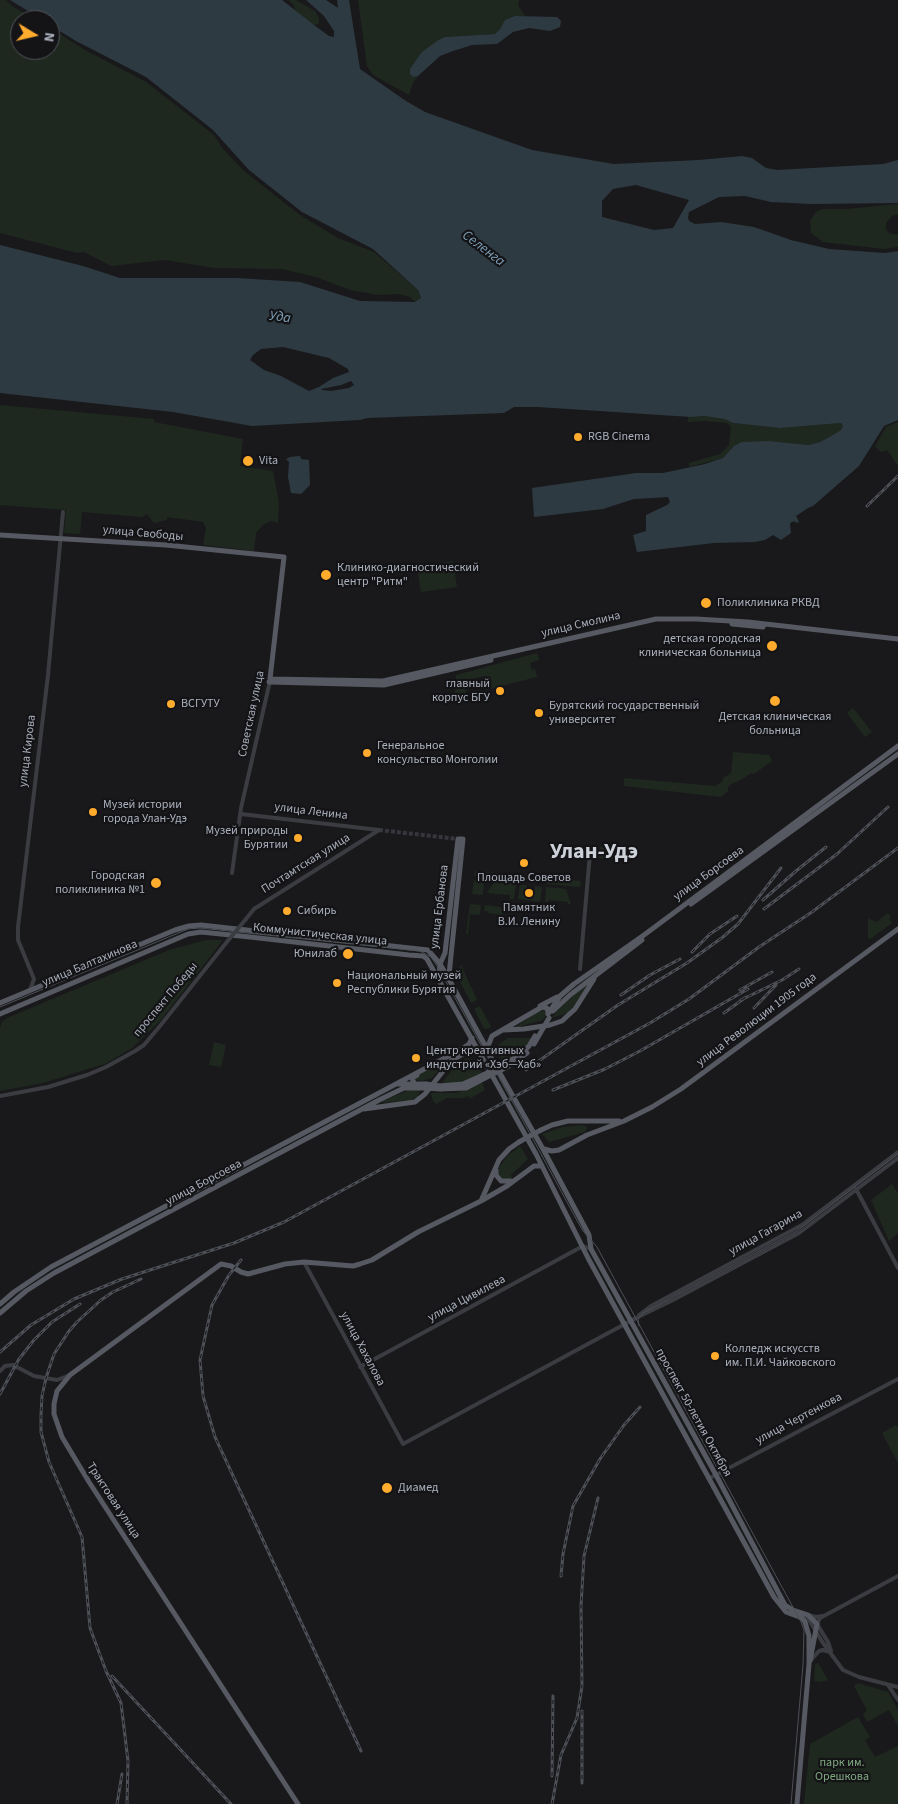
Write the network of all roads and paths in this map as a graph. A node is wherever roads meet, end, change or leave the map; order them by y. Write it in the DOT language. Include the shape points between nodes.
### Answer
graph roads {
  1 [pos="63,512"];
  2 [pos="0,534"];
  3 [pos="60,538"];
  4 [pos="284,558"];
  5 [pos="898,640"];
  6 [pos="270,681"];
  7 [pos="898,746"];
  8 [pos="898,754"];
  9 [pos="241,814"];
  10 [pos="379,830"];
  11 [pos="461,839"];
  12 [pos="590,853"];
  13 [pos="232,873"];
  14 [pos="454,896"];
  15 [pos="188,926"];
  16 [pos="898,929"];
  17 [pos="188,934"];
  18 [pos="226,943"];
  19 [pos="440,964"];
  20 [pos="597,968"];
  21 [pos="580,969"];
  22 [pos="585,976"];
  23 [pos="596,976"];
  24 [pos="439,979"];
  25 [pos="451,983"];
  26 [pos="30,990"];
  27 [pos="566,991"];
  28 [pos="10,999"];
  29 [pos="0,1003"];
  30 [pos="14,1008"];
  31 [pos="0,1014"];
  32 [pos="548,1016"];
  33 [pos="504,1029"];
  34 [pos="478,1034"];
  35 [pos="472,1038"];
  36 [pos="464,1053"];
  37 [pos="489,1054"];
  38 [pos="481,1056"];
  39 [pos="506,1065"];
  40 [pos="414,1083"];
  41 [pos="395,1084"];
  42 [pos="425,1086"];
  43 [pos="0,1096"];
  44 [pos="361,1110"];
  45 [pos="585,1121"];
  46 [pos="624,1121"];
  47 [pos="587,1135"];
  48 [pos="543,1149"];
  49 [pos="898,1152"];
  50 [pos="536,1154"];
  51 [pos="898,1158"];
  52 [pos="534,1166"];
  53 [pos="542,1166"];
  54 [pos="496,1167"];
  55 [pos="514,1180"];
  56 [pos="855,1188"];
  57 [pos="481,1201"];
  58 [pos="583,1246"];
  59 [pos="591,1249"];
  60 [pos="304,1262"];
  61 [pos="898,1268"];
  62 [pos="0,1304"];
  63 [pos="0,1312"];
  64 [pos="633,1320"];
  65 [pos="625,1324"];
  66 [pos="360,1367"];
  67 [pos="0,1371"];
  68 [pos="70,1375"];
  69 [pos="898,1379"];
  70 [pos="716,1475"];
  71 [pos="710,1478"];
  72 [pos="898,1576"];
  73 [pos="808,1614"];
  74 [pos="822,1616"];
  75 [pos="798,1617"];
  76 [pos="817,1624"];
  77 [pos="816,1631"];
  78 [pos="831,1653"];
  79 [pos="809,1664"];
  80 [pos="888,1684"];
  81 [pos="898,1687"];
  82 [pos="898,1700"];
  83 [pos="298,1804"];
  84 [pos="797,1804"];
  1 -- 3 [label="street, улица Кирова"];
  2 -- 3 [label="main road, улица Свободы"];
  3 -- 4 [label="main road, улица Свободы"];
  3 -- 26 [label="street, улица Кирова" via="48,675 18,927 18,940 34,979"];
  4 -- 6 [label="main road, Советская улица"];
  5 -- 6 [label="main road, улица Смолина" via="748,622 656,619 383,681"];
  6 -- 9 [label="street, Советская улица"];
  7 -- 20 [label="main road, улица Борсоева"];
  8 -- 23 [label="main road, улица Борсоева"];
  9 -- 10 [label="street, улица Ленина"];
  9 -- 13 [label="street, Советская улица"];
  10 -- 18 [label="street, Почтамтская улица, bridge" via="254,909"];
  11 -- 14 [label="main road, улица Ербанова"];
  12 -- 21 [label="street"];
  14 -- 19 [label="main road, улица Ербанова" via="445,953"];
  14 -- 25 [label="main road, улица Ербанова" via="449,966"];
  15 -- 19 [label="main road, Коммунистическая улица" via="428,950"];
  15 -- 26 [label="main road, улица Балтахинова"];
  16 -- 46 [label="main road, улица Революции 1905 года" via="681,1089"];
  17 -- 24 [label="main road, Коммунистическая улица" via="201,932 424,956"];
  17 -- 30 [label="main road, улица Балтахинова"];
  18 -- 43 [label="street, проспект Победы" via="144,1045 86,1075 48,1087"];
  19 -- 24 [label="main road, улица Ербанова"];
  19 -- 25 [label="main road"];
  20 -- 21 [label="street"];
  20 -- 22 [label="main road, улица Борсоева"];
  21 -- 22 [label="street"];
  22 -- 27 [label="main road, улица Борсоева"];
  23 -- 32 [label="main road, улица Борсоева" via="562,1001"];
  23 -- 33 [label="main road, улица Борсоева" via="575,1009 562,1021 524,1030"];
  24 -- 35 [label="main road"];
  25 -- 34 [label="main road, улица Ербанова"];
  26 -- 28 [label="main road, улица Балтахинова"];
  27 -- 32 [label="main road, улица Борсоева"];
  27 -- 34 [label="main road" via="486,1036"];
  28 -- 29 [label="main road, улица Балтахинова"];
  28 -- 30 [label="main road"];
  30 -- 31 [label="main road, улица Балтахинова"];
  32 -- 33 [label="main road" via="547,1008 542,1007"];
  32 -- 39 [label="main road, улица Борсоева, bridge" via="522,1053"];
  32 -- 39 [label="main road, bridge" via="534,1044 522,1057"];
  33 -- 37 [label="main road" via="488,1042"];
  34 -- 37 [label="main road, улица Ербанова"];
  35 -- 38 [label="main road"];
  35 -- 41 [label="main road, улица Борсоева" via="462,1049"];
  36 -- 38 [label="main road" via="475,1051"];
  36 -- 40 [label="main road" via="413,1077"];
  36 -- 44 [label="main road" via="451,1062 425,1094 414,1102"];
  37 -- 48 [label="main road"];
  38 -- 50 [label="main road, проспект 50-летия Октября"];
  39 -- 42 [label="main road, bridge" via="466,1088"];
  40 -- 41 [label="main road, улица Борсоева"];
  40 -- 42 [label="main road, улица Борсоева"];
  41 -- 62 [label="main road, улица Борсоева" via="51,1267"];
  42 -- 44 [label="main road, улица Борсоева" via="399,1090"];
  44 -- 63 [label="main road, улица Борсоева" via="54,1274"];
  45 -- 46 [label="main road, улица Революции 1905 года"];
  45 -- 47 [label="main road" via="591,1128"];
  45 -- 54 [label="main road, улица Революции 1905 года, bridge" via="560,1122 541,1130 518,1142 503,1155"];
  46 -- 47 [label="main road, улица Революции 1905 года"];
  47 -- 48 [label="main road, улица Революции 1905 года" via="555,1151"];
  48 -- 59 [label="main road, проспект 50-летия Октября" via="589,1235"];
  49 -- 56 [label="street, улица Гагарина"];
  50 -- 52 [label="main road"];
  50 -- 53 [label="main road, проспект 50-летия Октября"];
  51 -- 56 [label="street, улица Гагарина"];
  52 -- 53 [label="main road"];
  52 -- 55 [label="main road"];
  53 -- 58 [label="main road, проспект 50-летия Октября"];
  54 -- 55 [label="main road" via="496,1175 501,1182"];
  54 -- 57 [label="main road, улица Революции 1905 года"];
  55 -- 57 [label="main road"];
  56 -- 61 [label="street"];
  56 -- 64 [label="street, улица Гагарина" via="793,1231 651,1306"];
  56 -- 64 [label="street, улица Гагарина" via="799,1233"];
  57 -- 60 [label="main road" via="424,1229 372,1260 352,1266"];
  58 -- 59 [label="street"];
  58 -- 65 [label="main road, проспект 50-летия Октября"];
  58 -- 66 [label="street, улица Цивилева"];
  59 -- 64 [label="main road, проспект 50-летия Октября"];
  60 -- 66 [label="street, улица Хахалова"];
  60 -- 68 [label="main road, Трактовая улица" via="248,1274 225,1264 214,1269"];
  64 -- 65 [label="street"];
  64 -- 70 [label="main road, проспект 50-летия Октября"];
  65 -- 66 [label="street, улица Хахалова" via="403,1444"];
  65 -- 71 [label="main road, проспект 50-летия Октября"];
  67 -- 68 [label="street" via="13,1365 34,1376 57,1380"];
  68 -- 83 [label="main road, Трактовая улица" via="57,1391 54,1404 62,1437"];
  69 -- 70 [label="street, улица Чертенкова"];
  70 -- 71 [label="street, улица Чертенкова"];
  70 -- 73 [label="main road, проспект 50-летия Октября" via="785,1605"];
  71 -- 75 [label="main road, проспект 50-летия Октября" via="777,1602 786,1612"];
  72 -- 74 [label="street"];
  73 -- 74 [label="street"];
  73 -- 76 [label="main road, проспект 50-летия Октября"];
  74 -- 76 [label="street"];
  75 -- 77 [label="street" via="809,1620"];
  75 -- 79 [label="main road, проспект 50-летия Октября" via="804,1620 808,1629"];
  76 -- 77 [label="main road, проспект 50-летия Октября"];
  76 -- 78 [label="street"];
  77 -- 78 [label="street"];
  77 -- 79 [label="main road, проспект 50-летия Октября"];
  78 -- 79 [label="street" via="819,1651"];
  78 -- 80 [label="street" via="844,1670"];
  79 -- 84 [label="main road, проспект 50-летия Октября"];
  80 -- 81 [label="street"];
  80 -- 82 [label="street"];
}
